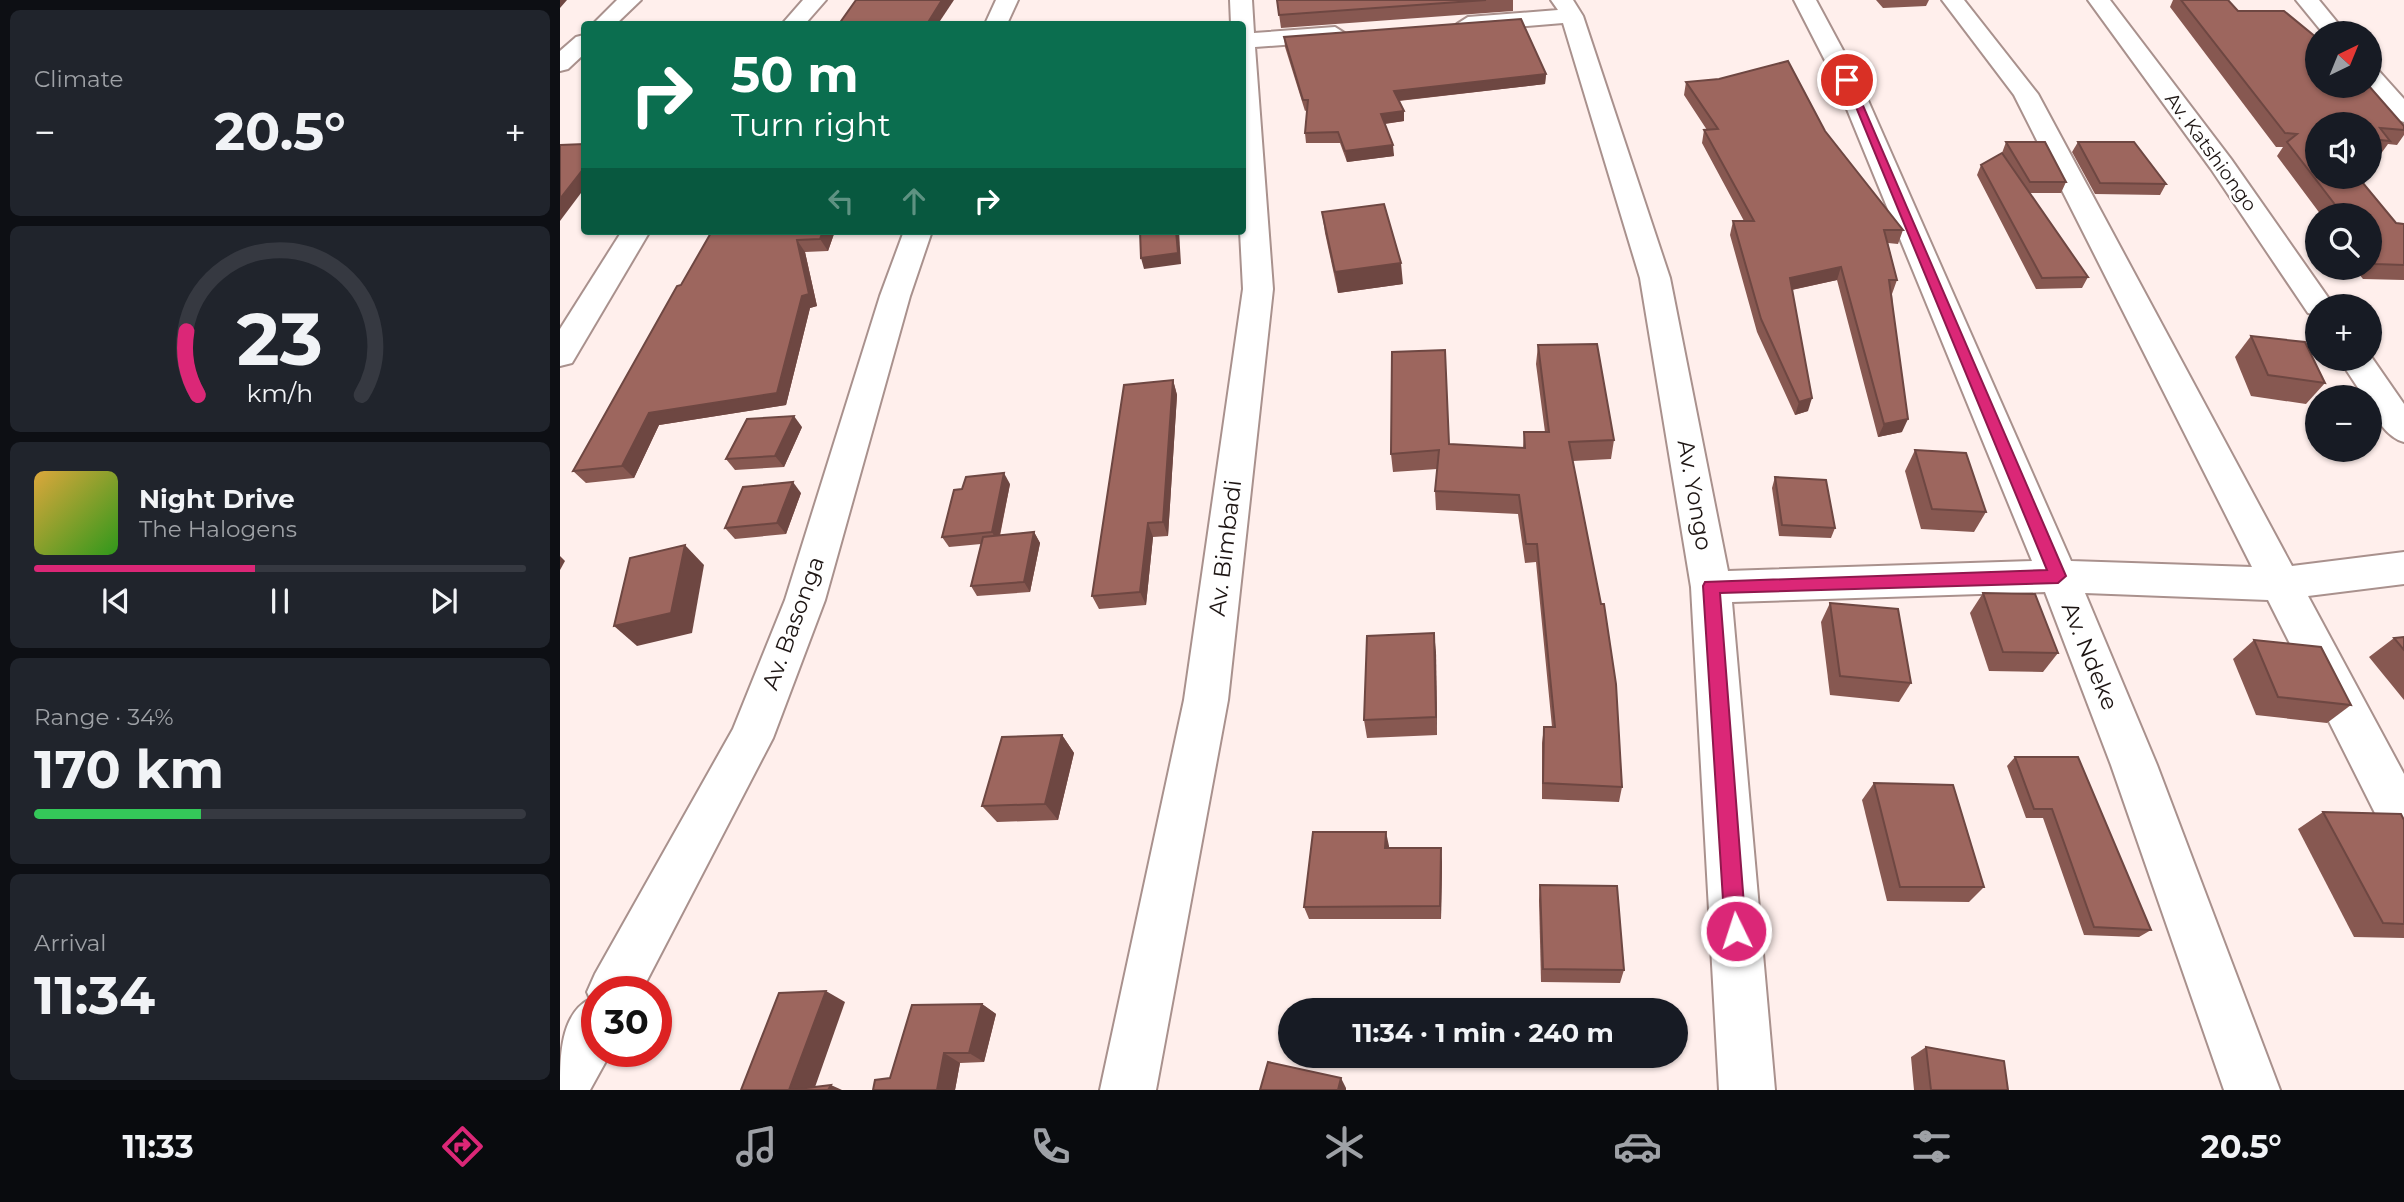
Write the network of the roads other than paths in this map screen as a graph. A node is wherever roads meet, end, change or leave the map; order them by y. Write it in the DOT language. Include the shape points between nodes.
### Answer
graph roads {
  1 [pos="630,0"];
  2 [pos="815,0"];
  3 [pos="1007,0"];
  4 [pos="1241,0"];
  5 [pos="1805,0"];
  6 [pos="2099,0"];
  7 [pos="2307,0"];
  8 [pos="1962,3"];
  9 [pos="1567,8"];
  10 [pos="607,21"];
  11 [pos="796,21"];
  12 [pos="997,21"];
  13 [pos="1243,21"];
  14 [pos="2325,21"];
  15 [pos="1449,26"];
  16 [pos="1354,33"];
  17 [pos="1246,41"];
  18 [pos="581,45"];
  19 [pos="560,64"];
  20 [pos="2382,89"];
  21 [pos="2404,114"];
  22 [pos="1246,124"];
  23 [pos="634,235"];
  24 [pos="917,235"];
  25 [pos="2311,294"];
  26 [pos="560,355"];
  27 [pos="2363,371"];
  28 [pos="2404,430"];
  29 [pos="2404,568"];
  30 [pos="2058,576"];
  31 [pos="2278,584"];
  32 [pos="1711,586"];
  33 [pos="2404,821"];
  34 [pos="622,976"];
  35 [pos="581,1052"];
  36 [pos="560,1090"];
  37 [pos="1128,1090"];
  38 [pos="1747,1090"];
  39 [pos="2252,1090"];
  1 -- 10 [label="street"];
  2 -- 11 [label="street"];
  3 -- 12 [label="street"];
  4 -- 13 [label="street, Av. Bimbadi"];
  5 -- 30 [label="street, Av. Ndeke" via="1847,80"];
  6 -- 25 [label="street, Av. Katshiongo"];
  7 -- 14 [label="street"];
  8 -- 31 [label="street" via="2026,94"];
  9 -- 15 [label="street"];
  9 -- 32 [label="street, Av. Yongo" via="1655,278"];
  16 -- 17 [label="street"];
  18 -- 19 [label="street"];
  20 -- 21 [label="street"];
  22 -- 37 [label="street, Av. Bimbadi" via="1258,289 1206,700"];
  23 -- 26 [label="street"];
  24 -- 34 [label="street, Av. Basonga" via="804,600 751,738"];
  27 -- 28 [label="street"];
  29 -- 31 [label="street"];
  30 -- 31 [label="street"];
  30 -- 32 [label="street"];
  30 -- 39 [label="street, Av. Ndeke" via="2134,765"];
  31 -- 33 [label="street"];
  32 -- 38 [label="street, Av. Yongo"];
  35 -- 36 [label="street"];
}
